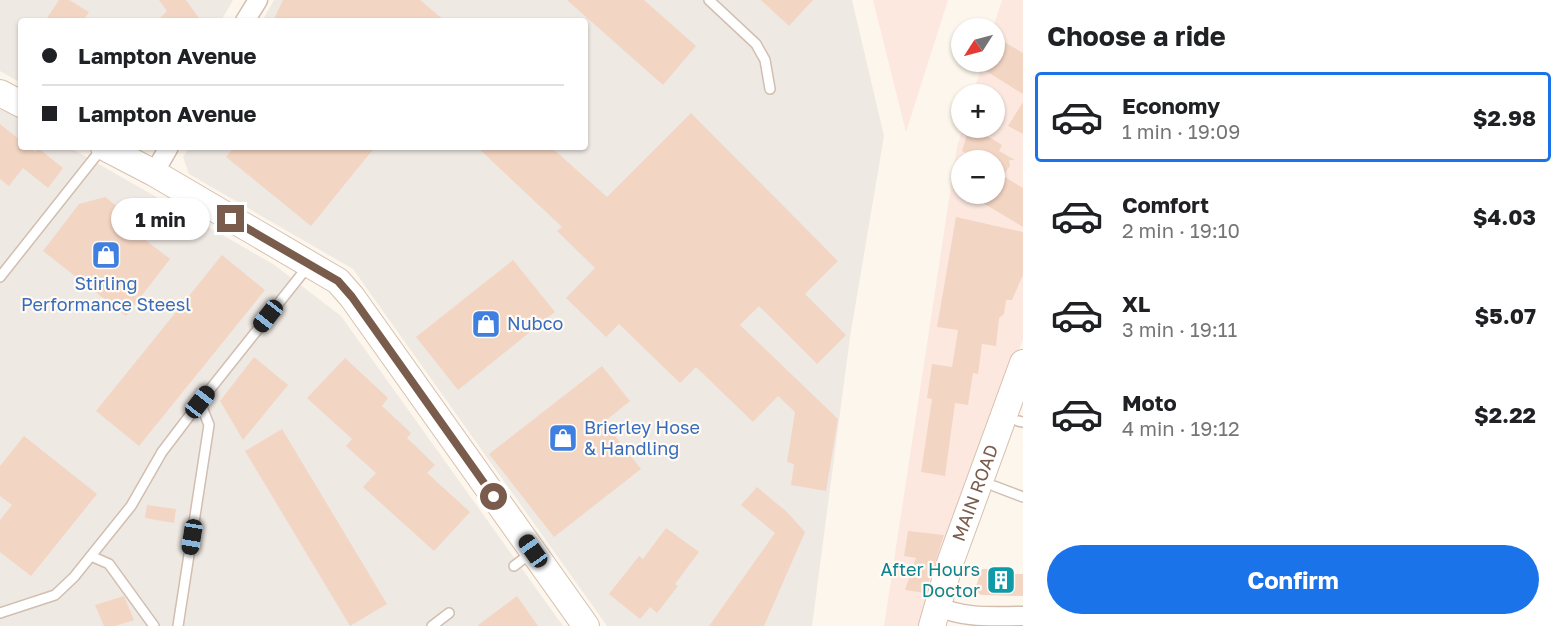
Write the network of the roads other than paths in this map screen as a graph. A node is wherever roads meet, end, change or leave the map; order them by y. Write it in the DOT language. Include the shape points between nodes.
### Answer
graph roads {
  1 [pos="258,0"];
  2 [pos="710,0"];
  3 [pos="247,18"];
  4 [pos="770,88"];
  5 [pos="0,93"];
  6 [pos="18,102"];
  7 [pos="101,150"];
  8 [pos="109,150"];
  9 [pos="167,150"];
  10 [pos="154,173"];
  11 [pos="309,264"];
  12 [pos="0,277"];
  13 [pos="1021,371"];
  14 [pos="200,402"];
  15 [pos="1021,416"];
  16 [pos="994,486"];
  17 [pos="1023,497"];
  18 [pos="91,556"];
  19 [pos="0,613"];
  20 [pos="449,613"];
  21 [pos="1023,616"];
  22 [pos="942,618"];
  23 [pos="153,626"];
  24 [pos="178,626"];
  25 [pos="432,626"];
  26 [pos="586,626"];
  1 -- 3 [label="street"];
  2 -- 4 [label="lane" via="756,44 765,60"];
  5 -- 6 [label="street"];
  7 -- 12 [label="lane"];
  8 -- 10 [label="street"];
  9 -- 10 [label="street"];
  10 -- 11 [label="street"];
  11 -- 14 [label="lane"];
  11 -- 26 [label="street" via="338,281 352,297 523,559"];
  13 -- 22 [label="street, MAIN ROAD" via="950,563"];
  14 -- 18 [label="lane" via="162,452 131,506"];
  14 -- 24 [label="lane" via="209,425"];
  15 -- 16 [label="street, MAIN ROAD"];
  16 -- 17 [label="lane"];
  16 -- 22 [label="street, MAIN ROAD"];
  18 -- 19 [label="lane" via="55,595"];
  18 -- 23 [label="lane" via="110,564"];
  20 -- 25 [label="lane"];
  21 -- 22 [label="street"];
}
